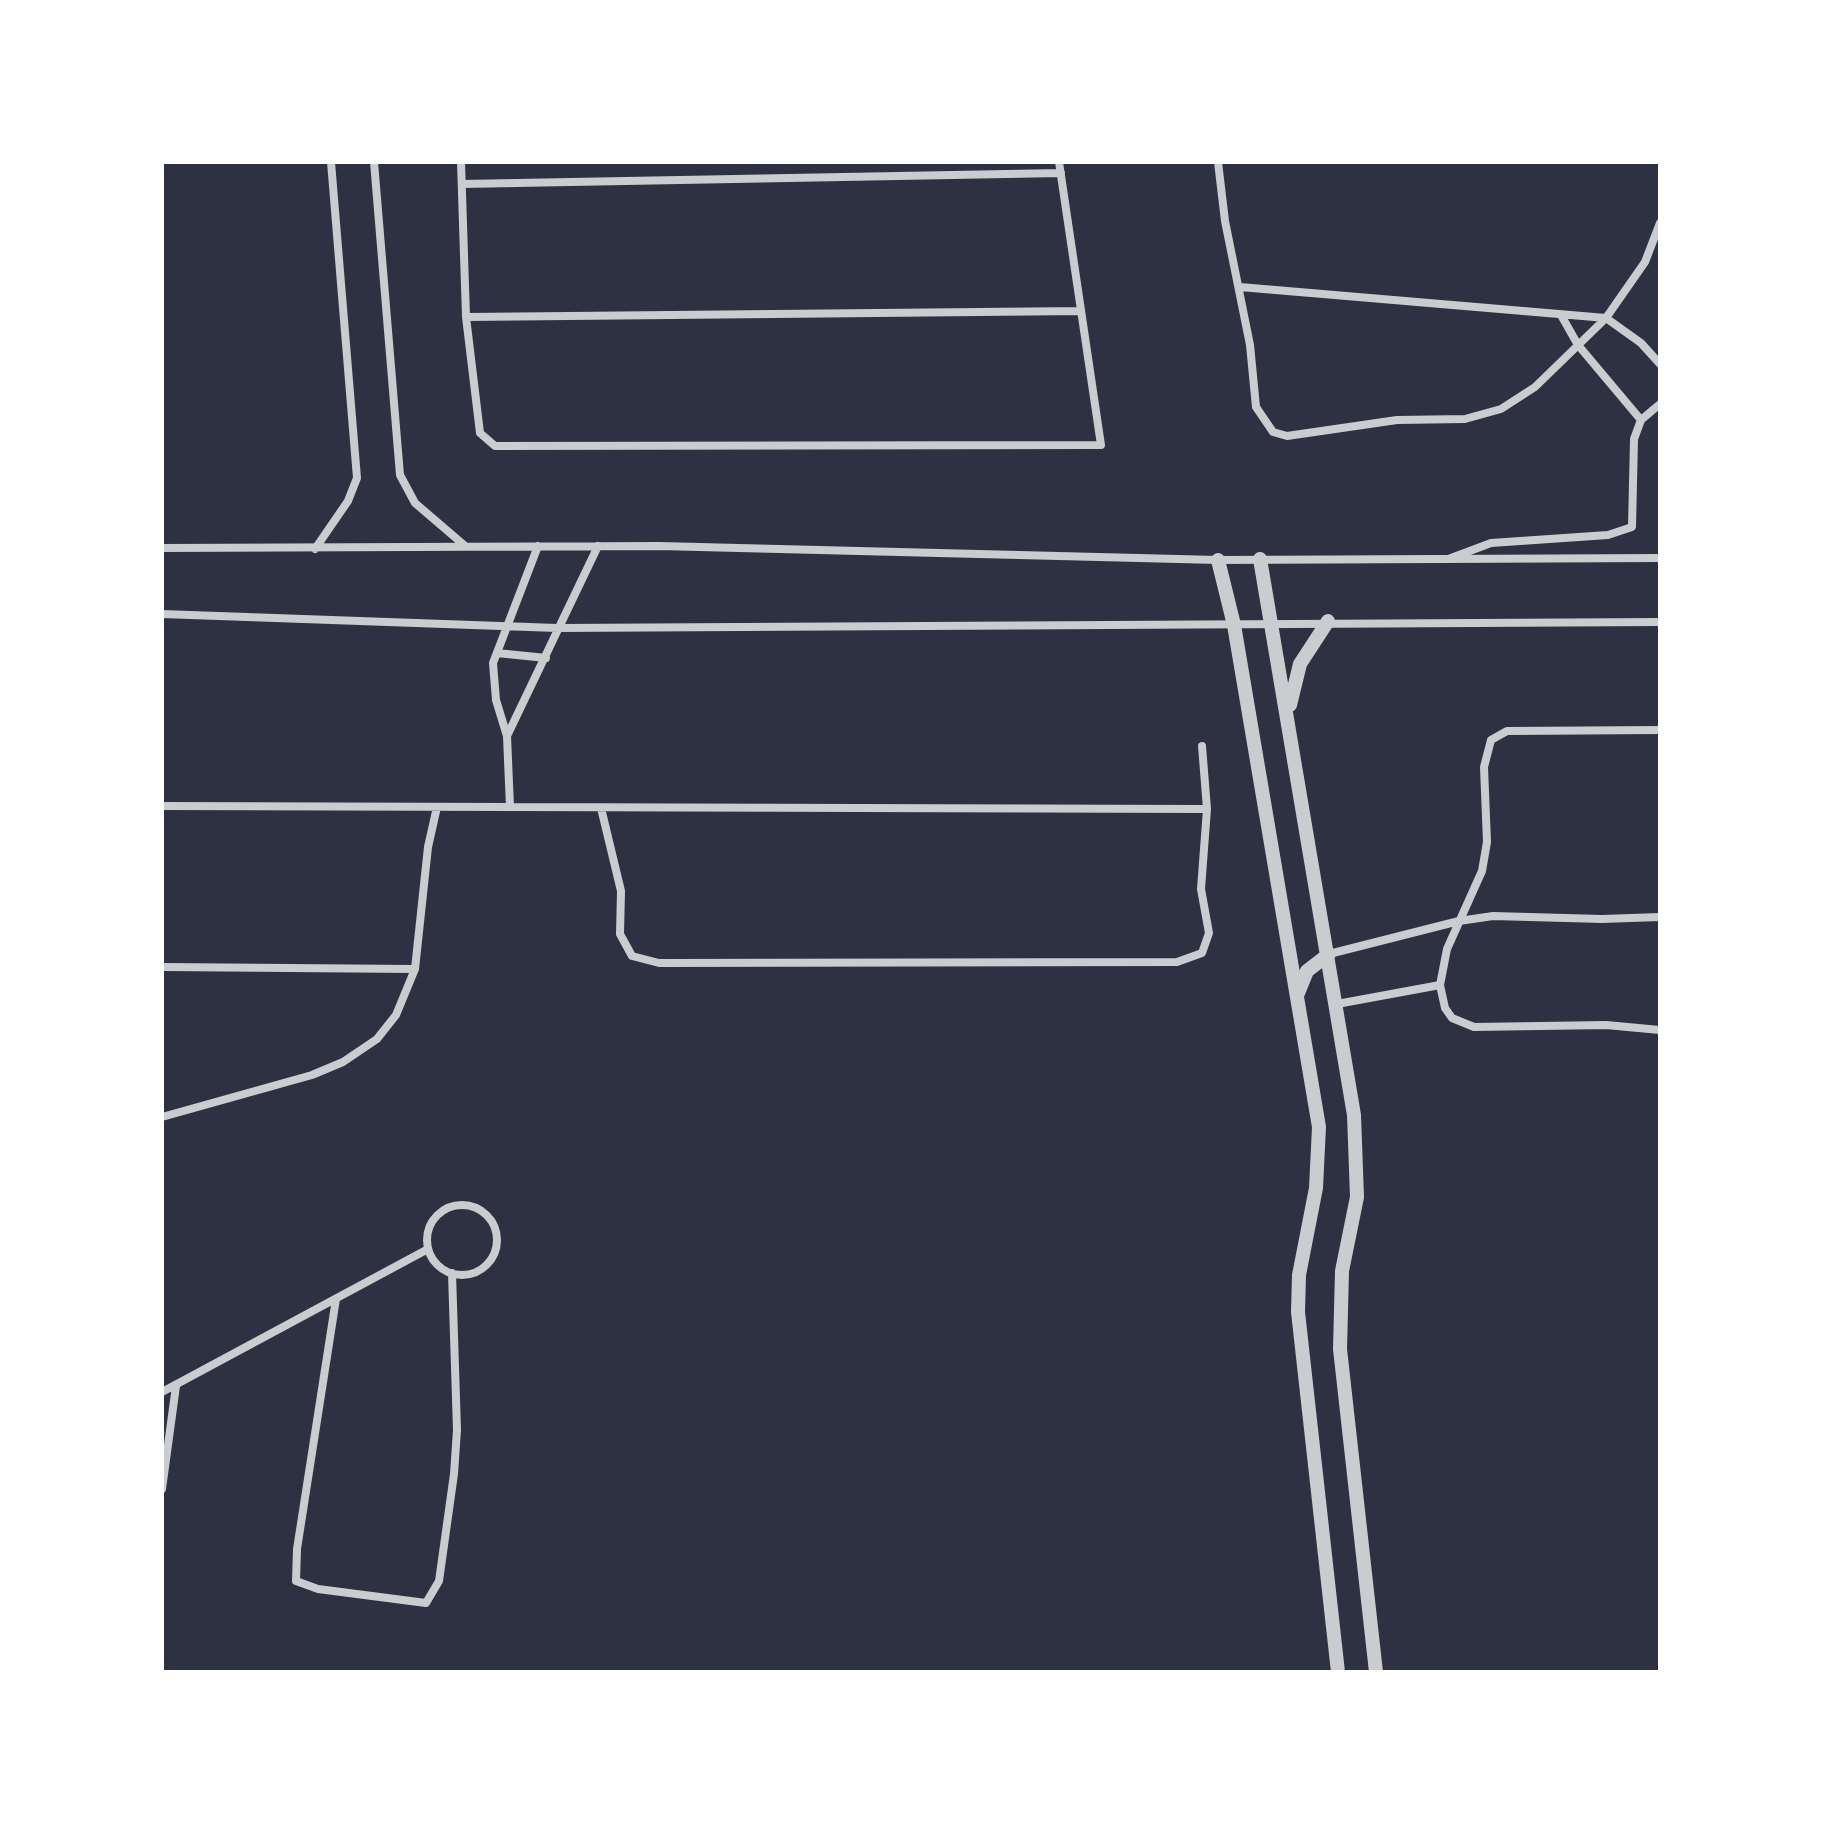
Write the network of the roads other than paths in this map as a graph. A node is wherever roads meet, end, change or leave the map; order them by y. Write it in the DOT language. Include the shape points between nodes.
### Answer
graph roads {
  1 [pos="331,162"];
  2 [pos="374,162"];
  3 [pos="461,162"];
  4 [pos="1059,162"];
  5 [pos="1218,162"];
  6 [pos="1061,173"];
  7 [pos="462,184"];
  8 [pos="1660,223"];
  9 [pos="1240,287"];
  10 [pos="1081,311"];
  11 [pos="1561,315"];
  12 [pos="466,317"];
  13 [pos="1606,318"];
  14 [pos="1578,345"];
  15 [pos="1660,364"];
  16 [pos="1660,404"];
  17 [pos="1641,420"];
  18 [pos="465,545"];
  19 [pos="538,546"];
  20 [pos="598,546"];
  21 [pos="162,548"];
  22 [pos="315,549"];
  23 [pos="1660,558"];
  24 [pos="1260,559"];
  25 [pos="1448,559"];
  26 [pos="1218,560"];
  27 [pos="162,614"];
  28 [pos="1328,621"];
  29 [pos="1660,622"];
  30 [pos="1270,623"];
  31 [pos="510,625"];
  32 [pos="1234,625"];
  33 [pos="557,628"];
  34 [pos="497,653"];
  35 [pos="546,658"];
  36 [pos="1288,713"];
  37 [pos="1660,730"];
  38 [pos="507,736"];
  39 [pos="1202,746"];
  40 [pos="162,806"];
  41 [pos="437,807"];
  42 [pos="510,807"];
  43 [pos="601,808"];
  44 [pos="1207,809"];
  45 [pos="1660,917"];
  46 [pos="1459,921"];
  47 [pos="1329,954"];
  48 [pos="162,967"];
  49 [pos="415,969"];
  50 [pos="1440,985"];
  51 [pos="1298,997"];
  52 [pos="1337,1004"];
  53 [pos="1660,1030"];
  54 [pos="162,1117"];
  55 [pos="428,1249"];
  56 [pos="452,1273"];
  57 [pos="336,1299"];
  58 [pos="176,1386"];
  59 [pos="162,1392"];
  60 [pos="162,1489"];
  61 [pos="1338,1672"];
  62 [pos="1376,1672"];
  1 -- 22 [label="street" via="357,478"];
  2 -- 18 [label="street" via="400,475 415,503"];
  3 -- 7 [label="street"];
  4 -- 6 [label="street"];
  5 -- 9 [label="street"];
  6 -- 7 [label="street"];
  6 -- 10 [label="street"];
  7 -- 12 [label="street"];
  8 -- 13 [label="street" via="1645,262"];
  9 -- 11 [label="street"];
  9 -- 14 [label="street" via="1256,407 1273,432 1287,436 1397,420 1465,419 1501,409 1535,387"];
  10 -- 12 [label="street"];
  10 -- 12 [label="street" via="1101,445 495,446 480,433"];
  11 -- 13 [label="street"];
  11 -- 14 [label="street"];
  13 -- 14 [label="street"];
  13 -- 15 [label="street"];
  14 -- 17 [label="street"];
  16 -- 17 [label="street"];
  17 -- 25 [label="street" via="1632,458 1632,527 1608,535 1491,543"];
  18 -- 19 [label="street"];
  18 -- 22 [label="street"];
  19 -- 20 [label="street"];
  19 -- 31 [label="street"];
  20 -- 26 [label="street"];
  20 -- 33 [label="street"];
  21 -- 22 [label="street"];
  23 -- 25 [label="street"];
  24 -- 25 [label="street"];
  24 -- 26 [label="street"];
  24 -- 30 [label="street"];
  26 -- 32 [label="street"];
  27 -- 31 [label="street"];
  28 -- 29 [label="street"];
  28 -- 30 [label="street"];
  28 -- 36 [label="street" via="1300,664"];
  30 -- 32 [label="street"];
  30 -- 36 [label="street"];
  31 -- 33 [label="street"];
  31 -- 34 [label="street"];
  32 -- 33 [label="street"];
  32 -- 51 [label="street"];
  33 -- 35 [label="street"];
  34 -- 35 [label="street"];
  34 -- 38 [label="street" via="493,681"];
  35 -- 38 [label="street"];
  36 -- 47 [label="street"];
  37 -- 46 [label="street" via="1507,731 1491,740 1484,767 1487,842 1482,871"];
  38 -- 42 [label="street"];
  39 -- 44 [label="street"];
  40 -- 41 [label="street"];
  41 -- 42 [label="street"];
  41 -- 49 [label="street"];
  42 -- 43 [label="street"];
  43 -- 44 [label="street"];
  43 -- 44 [label="street" via="621,891 620,934 632,956 659,963 1192,959 1202,953 1209,933 1201,889"];
  45 -- 46 [label="street" via="1493,916"];
  46 -- 47 [label="street"];
  46 -- 50 [label="street"];
  47 -- 51 [label="street" via="1307,971"];
  47 -- 52 [label="street"];
  48 -- 49 [label="street"];
  49 -- 54 [label="street" via="396,1015 363,1051 312,1075"];
  50 -- 52 [label="street"];
  50 -- 53 [label="street" via="1452,1018 1474,1027 1606,1025"];
  51 -- 61 [label="street" via="1316,1098 1320,1159 1299,1275 1298,1312"];
  52 -- 62 [label="street" via="1358,1174 1342,1271 1340,1349"];
  55 -- 56 [label="street" via="437,1264"];
  55 -- 56 [label="street" via="430,1228 443,1211 464,1205 491,1220 497,1240 490,1261 473,1273"];
  55 -- 57 [label="street"];
  56 -- 57 [label="street" via="454,1474 439,1581 426,1603 318,1589 296,1581"];
  57 -- 58 [label="street"];
  58 -- 59 [label="street"];
  58 -- 60 [label="street"];
}
